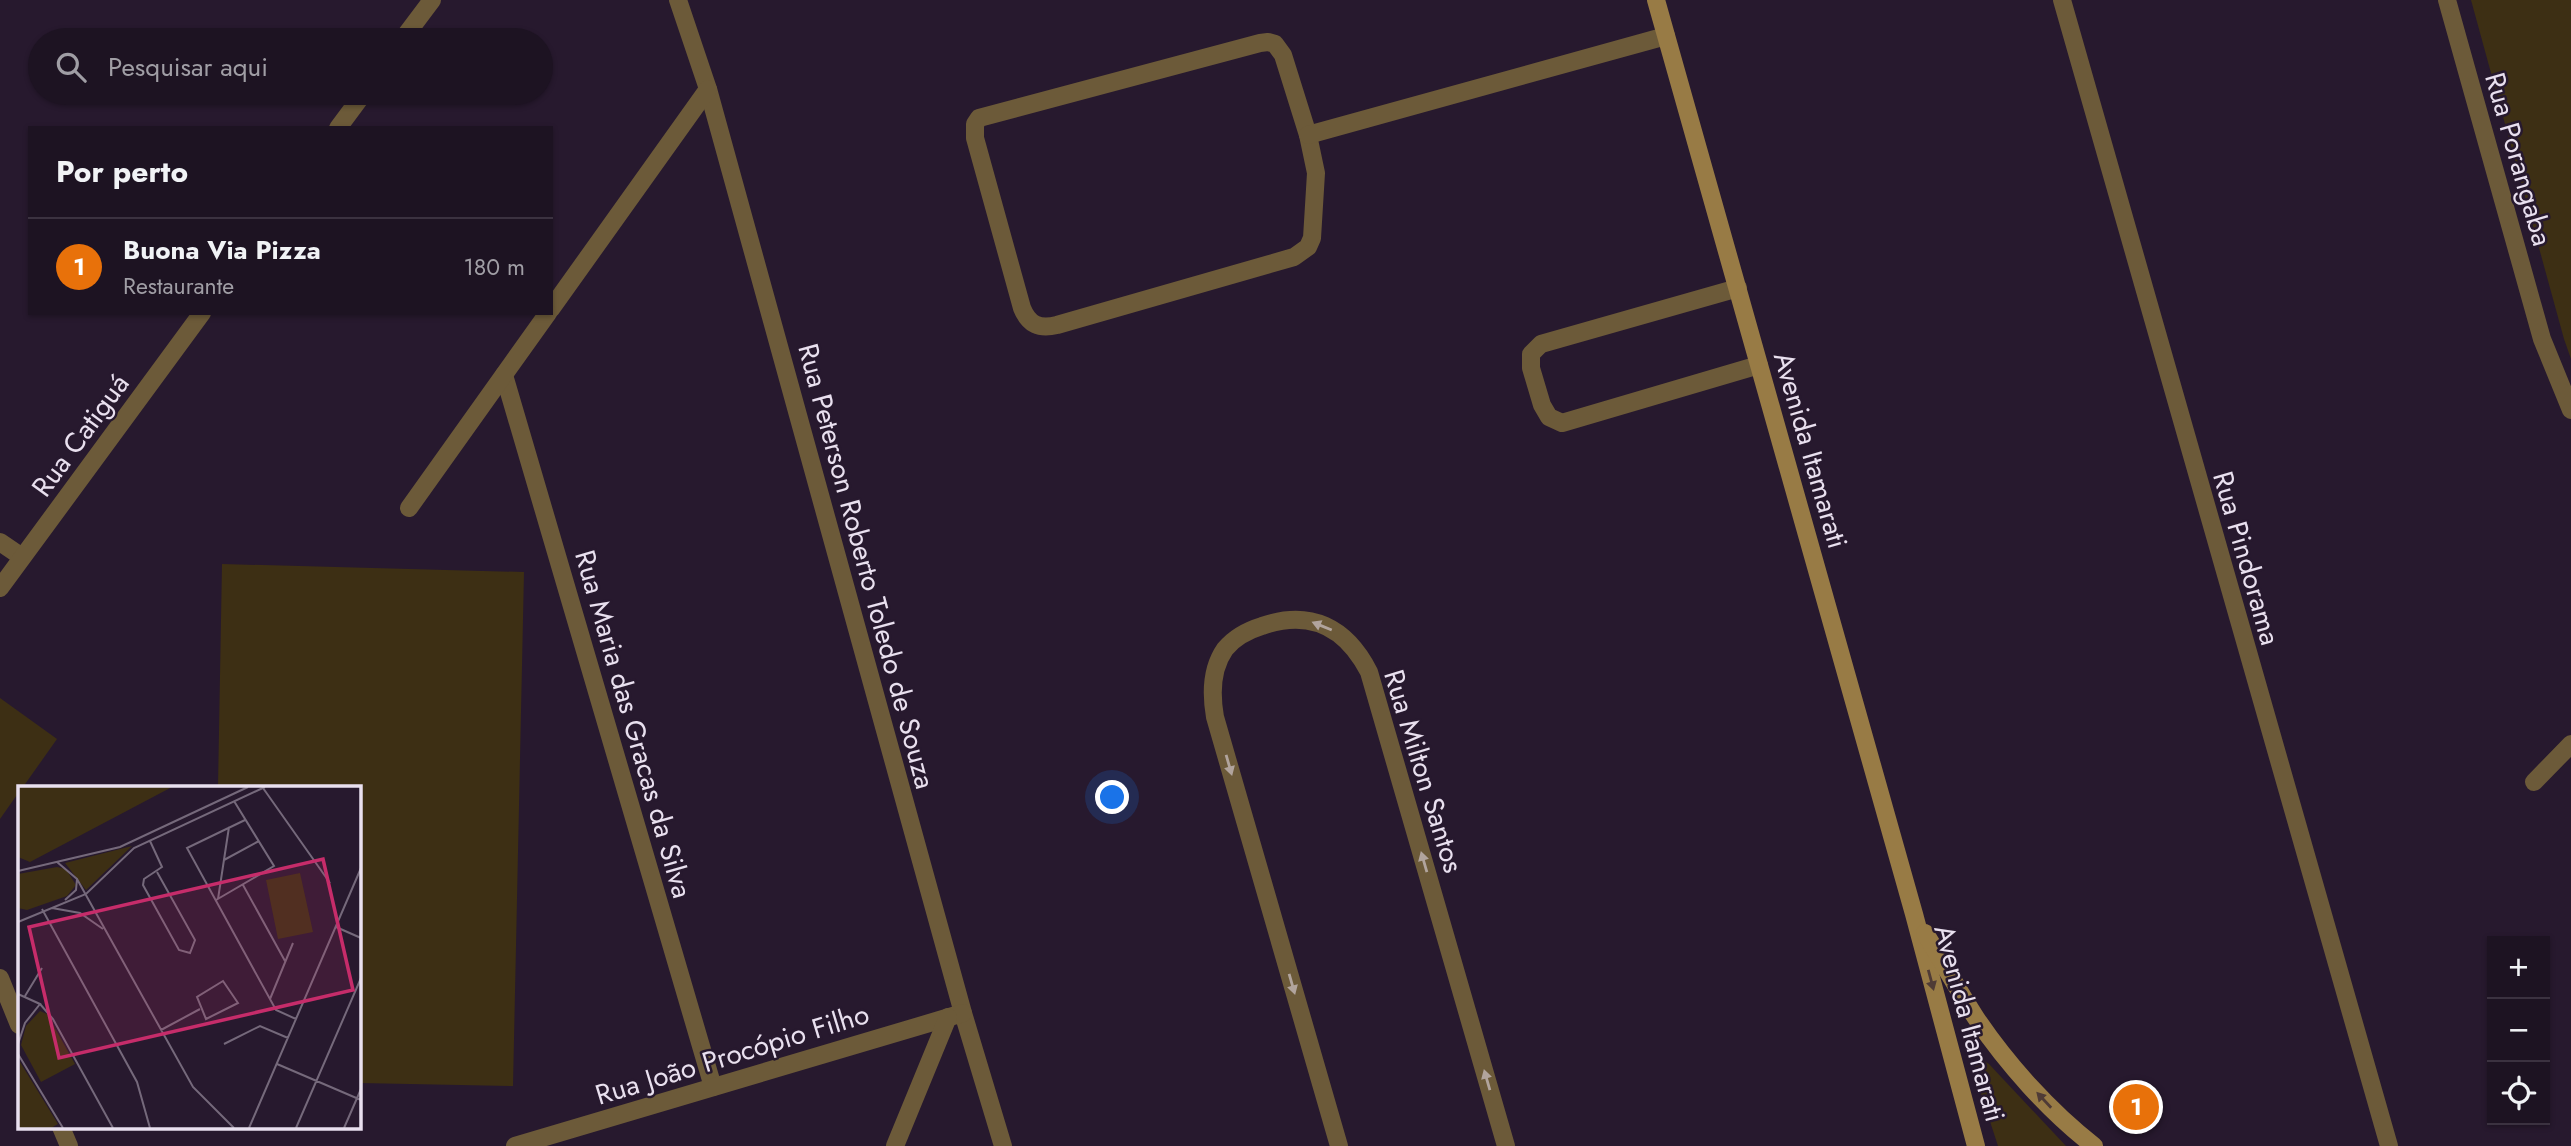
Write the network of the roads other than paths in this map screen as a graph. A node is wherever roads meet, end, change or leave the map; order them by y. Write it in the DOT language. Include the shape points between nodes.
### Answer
graph roads {
  1 [pos="432,0"];
  2 [pos="678,0"];
  3 [pos="1656,0"];
  4 [pos="2062,0"];
  5 [pos="2448,0"];
  6 [pos="411,28"];
  7 [pos="1666,36"];
  8 [pos="708,89"];
  9 [pos="355,105"];
  10 [pos="339,126"];
  11 [pos="1308,135"];
  12 [pos="1738,288"];
  13 [pos="553,307"];
  14 [pos="201,315"];
  15 [pos="547,315"];
  16 [pos="1759,365"];
  17 [pos="504,375"];
  18 [pos="2571,410"];
  19 [pos="409,508"];
  20 [pos="0,542"];
  21 [pos="22,557"];
  22 [pos="0,588"];
  23 [pos="2571,744"];
  24 [pos="2533,782"];
  25 [pos="1914,914"];
  26 [pos="0,978"];
  27 [pos="956,1015"];
  28 [pos="18,1023"];
  29 [pos="713,1087"];
  30 [pos="61,1128"];
  31 [pos="2384,1141"];
  32 [pos="69,1146"];
  33 [pos="515,1146"];
  34 [pos="895,1146"];
  35 [pos="1003,1146"];
  36 [pos="1339,1146"];
  37 [pos="1506,1146"];
  38 [pos="1976,1146"];
  39 [pos="2094,1146"];
  1 -- 6 [label="street"];
  2 -- 8 [label="street, Rua Peterson Roberto Toledo de Souza"];
  3 -- 7 [label="main road, Avenida Itamarati"];
  4 -- 31 [label="street, Rua Pindorama"];
  5 -- 18 [label="street, Rua Porangaba" via="2542,339"];
  7 -- 11 [label="street"];
  7 -- 12 [label="main road, Avenida Itamarati"];
  8 -- 13 [label="street"];
  8 -- 27 [label="street, Rua Peterson Roberto Toledo de Souza"];
  9 -- 10 [label="street"];
  11 -- 11 [label="street" via="1317,185 1312,238 1302,253 1057,325 1038,327 1026,317 975,138 979,118 1268,43 1280,49"];
  12 -- 16 [label="main road, Avenida Itamarati"];
  12 -- 16 [label="street" via="1541,344 1531,355 1531,368 1542,405 1549,417 1562,423"];
  14 -- 21 [label="street, Rua Catiguá"];
  15 -- 17 [label="street"];
  16 -- 25 [label="main road, Avenida Itamarati"];
  17 -- 19 [label="street"];
  17 -- 29 [label="street, Rua Maria das Gracas da Silva"];
  20 -- 21 [label="street"];
  21 -- 22 [label="street, Rua Catiguá"];
  23 -- 24 [label="street"];
  25 -- 38 [label="main road, Avenida Itamarati, one-way"];
  39 -- 25 [label="main road, Avenida Itamarati, one-way" via="2036,1091 1977,1018"];
  26 -- 28 [label="street"];
  27 -- 29 [label="street, Rua João Procópio Filho"];
  27 -- 34 [label="street"];
  27 -- 35 [label="street, Rua Peterson Roberto Toledo de Souza"];
  29 -- 33 [label="street, Rua João Procópio Filho"];
  30 -- 32 [label="street"];
  37 -- 36 [label="street, Rua Milton Santos, one-way" via="1369,672 1359,652 1324,625 1279,620 1240,636 1225,649 1211,694"];
}
